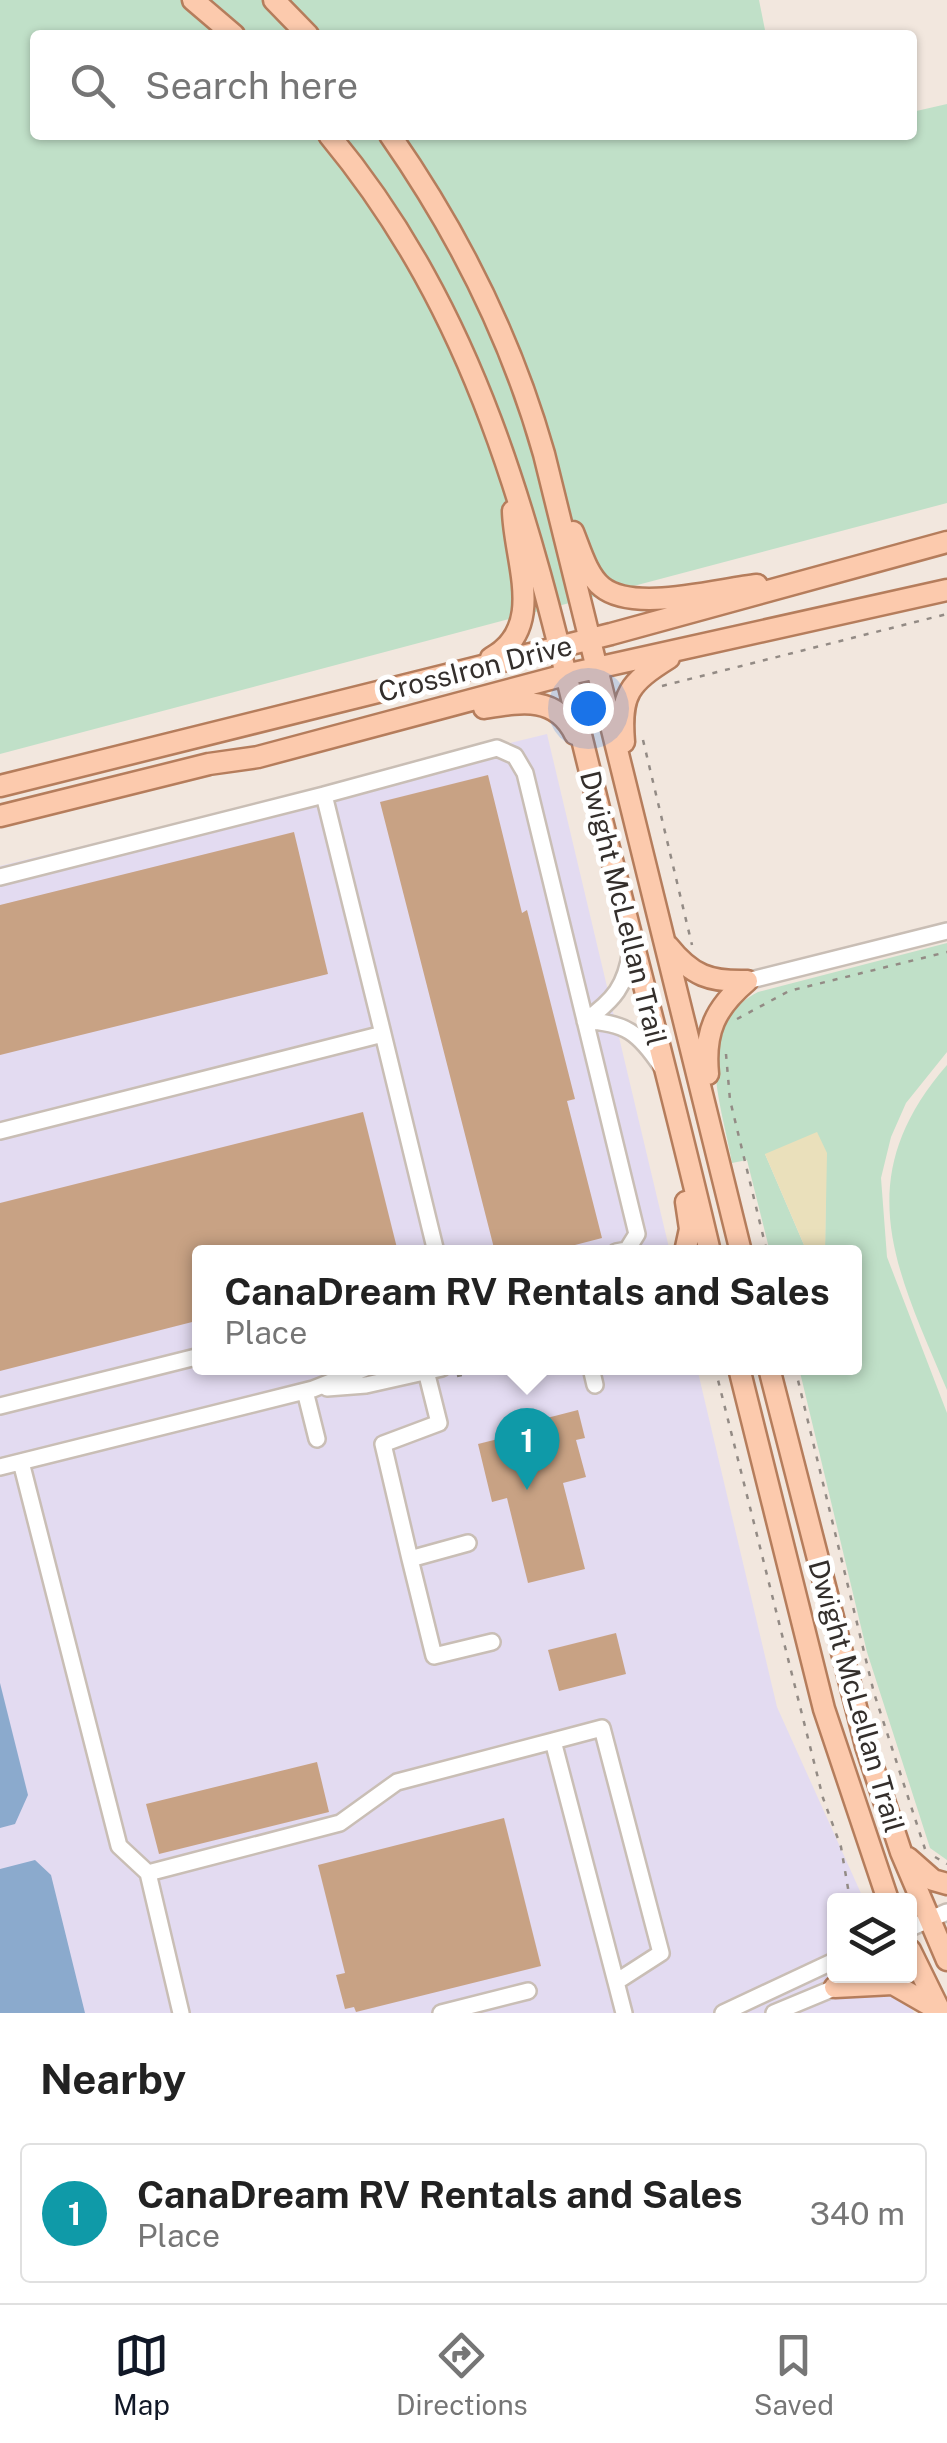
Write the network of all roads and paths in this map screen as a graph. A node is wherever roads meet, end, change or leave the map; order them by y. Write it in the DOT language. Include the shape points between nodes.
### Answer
graph roads {
  1 [pos="193,0"];
  2 [pos="274,0"];
  3 [pos="228,30"];
  4 [pos="303,30"];
  5 [pos="333,140"];
  6 [pos="393,140"];
  7 [pos="544,454"];
  8 [pos="514,474"];
  9 [pos="947,542"];
  10 [pos="808,581"];
  11 [pos="947,590"];
  12 [pos="947,614"];
  13 [pos="588,639"];
  14 [pos="558,646"];
  15 [pos="685,648"];
  16 [pos="474,667"];
  17 [pos="596,668"];
  18 [pos="566,676"];
  19 [pos="652,690"];
  20 [pos="452,704"];
  21 [pos="642,731"];
  22 [pos="586,756"];
  23 [pos="624,784"];
  24 [pos="0,786"];
  25 [pos="324,794"];
  26 [pos="0,816"];
  27 [pos="0,877"];
  28 [pos="947,931"];
  29 [pos="632,941"];
  30 [pos="663,941"];
  31 [pos="947,952"];
  32 [pos="696,956"];
  33 [pos="747,981"];
  34 [pos="724,1018"];
  35 [pos="585,1021"];
  36 [pos="383,1034"];
  37 [pos="726,1047"];
  38 [pos="664,1072"];
  39 [pos="0,1131"];
  40 [pos="712,1134"];
  41 [pos="683,1145"];
  42 [pos="434,1245"];
  43 [pos="630,1245"];
  44 [pos="686,1245"];
  45 [pos="708,1245"];
  46 [pos="740,1245"];
  47 [pos="765,1245"];
  48 [pos="192,1358"];
  49 [pos="348,1375"];
  50 [pos="408,1375"];
  51 [pos="435,1375"];
  52 [pos="593,1375"];
  53 [pos="717,1375"];
  54 [pos="740,1375"];
  55 [pos="772,1375"];
  56 [pos="797,1375"];
  57 [pos="595,1385"];
  58 [pos="309,1390"];
  59 [pos="0,1406"];
  60 [pos="317,1439"];
  61 [pos="20,1462"];
  62 [pos="0,1467"];
  63 [pos="468,1543"];
  64 [pos="410,1559"];
  65 [pos="492,1642"];
  66 [pos="554,1740"];
  67 [pos="901,1852"];
  68 [pos="871,1858"];
  69 [pos="947,1864"];
  70 [pos="148,1873"];
  71 [pos="947,1884"];
  72 [pos="849,1893"];
  73 [pos="874,1893"];
  74 [pos="885,1893"];
  75 [pos="928,1920"];
  76 [pos="944,1947"];
  77 [pos="917,1952"];
  78 [pos="827,1964"];
  79 [pos="917,1966"];
  80 [pos="616,1982"];
  81 [pos="846,1983"];
  82 [pos="835,1988"];
  83 [pos="528,1991"];
  84 [pos="941,2012"];
  85 [pos="182,2013"];
  86 [pos="442,2013"];
  87 [pos="624,2013"];
  88 [pos="723,2013"];
  89 [pos="774,2013"];
  1 -- 3 [label="main road"];
  2 -- 4 [label="main road"];
  5 -- 8 [label="main road, Dwight McLellan Trail" via="372,190 444,312"];
  6 -- 7 [label="main road, Dwight McLellan Trail" via="478,276 519,372"];
  7 -- 10 [label="main road" via="592,576 619,596 664,598"];
  7 -- 13 [label="main road, Dwight McLellan Trail"];
  8 -- 14 [label="main road, Dwight McLellan Trail"];
  8 -- 16 [label="main road" via="523,612 512,642"];
  9 -- 10 [label="main road, CrossIron Drive"];
  10 -- 13 [label="main road, CrossIron Drive"];
  11 -- 15 [label="main road, CrossIron Drive"];
  12 -- 19 [label="path"];
  13 -- 14 [label="main road, CrossIron Drive"];
  13 -- 17 [label="main road, Dwight McLellan Trail"];
  14 -- 16 [label="main road, CrossIron Drive"];
  14 -- 18 [label="main road, Dwight McLellan Trail"];
  15 -- 17 [label="main road, CrossIron Drive"];
  15 -- 23 [label="main road" via="640,676 624,701"];
  16 -- 24 [label="main road, CrossIron Drive"];
  17 -- 18 [label="main road, CrossIron Drive"];
  17 -- 23 [label="main road, Dwight McLellan Trail"];
  18 -- 20 [label="main road, CrossIron Drive"];
  18 -- 22 [label="main road, Dwight McLellan Trail"];
  20 -- 22 [label="main road" via="545,704 568,720"];
  20 -- 26 [label="main road, CrossIron Drive"];
  21 -- 32 [label="path" via="648,778"];
  22 -- 29 [label="main road, Dwight McLellan Trail"];
  23 -- 30 [label="main road, Dwight McLellan Trail"];
  25 -- 27 [label="street"];
  25 -- 35 [label="street" via="498,748 515,756 525,773"];
  25 -- 36 [label="street"];
  28 -- 33 [label="street"];
  29 -- 35 [label="street" via="627,982"];
  29 -- 38 [label="main road, Dwight McLellan Trail"];
  30 -- 33 [label="main road" via="707,980"];
  30 -- 40 [label="main road, Dwight McLellan Trail"];
  31 -- 34 [label="path" via="789,991"];
  33 -- 34 [label="main road"];
  34 -- 40 [label="main road" via="706,1052"];
  35 -- 38 [label="street" via="616,1022 640,1035"];
  35 -- 43 [label="street" via="637,1234"];
  36 -- 39 [label="street"];
  36 -- 42 [label="street"];
  37 -- 47 [label="path" via="730,1100"];
  38 -- 41 [label="main road, Dwight McLellan Trail"];
  40 -- 46 [label="main road, Dwight McLellan Trail"];
  41 -- 44 [label="main road"];
  41 -- 45 [label="main road, Dwight McLellan Trail"];
  48 -- 59 [label="street"];
  49 -- 58 [label="street"];
  50 -- 58 [label="street"];
  51 -- 64 [label="street" via="439,1422 382,1444"];
  52 -- 57 [label="street"];
  53 -- 72 [label="path"];
  54 -- 68 [label="main road, Dwight McLellan Trail" via="824,1709"];
  55 -- 67 [label="main road, Dwight McLellan Trail" via="866,1746"];
  56 -- 69 [label="path" via="874,1694 926,1851"];
  58 -- 60 [label="street"];
  58 -- 61 [label="street"];
  61 -- 62 [label="street"];
  61 -- 70 [label="street" via="119,1846"];
  63 -- 64 [label="street"];
  64 -- 65 [label="street" via="434,1656"];
  66 -- 70 [label="street" via="397,1782 340,1823"];
  66 -- 80 [label="street"];
  66 -- 80 [label="street" via="602,1728 661,1952"];
  67 -- 71 [label="main road"];
  67 -- 75 [label="main road, Dwight McLellan Trail"];
  68 -- 73 [label="main road"];
  68 -- 74 [label="main road, Dwight McLellan Trail"];
  70 -- 85 [label="street"];
  75 -- 76 [label="main road, Dwight McLellan Trail"];
  76 -- 77 [label="street"];
  78 -- 88 [label="street"];
  79 -- 84 [label="main road"];
  80 -- 87 [label="street"];
  81 -- 82 [label="street"];
  82 -- 84 [label="main road" via="893,1984"];
  82 -- 89 [label="street"];
  83 -- 86 [label="street"];
}
